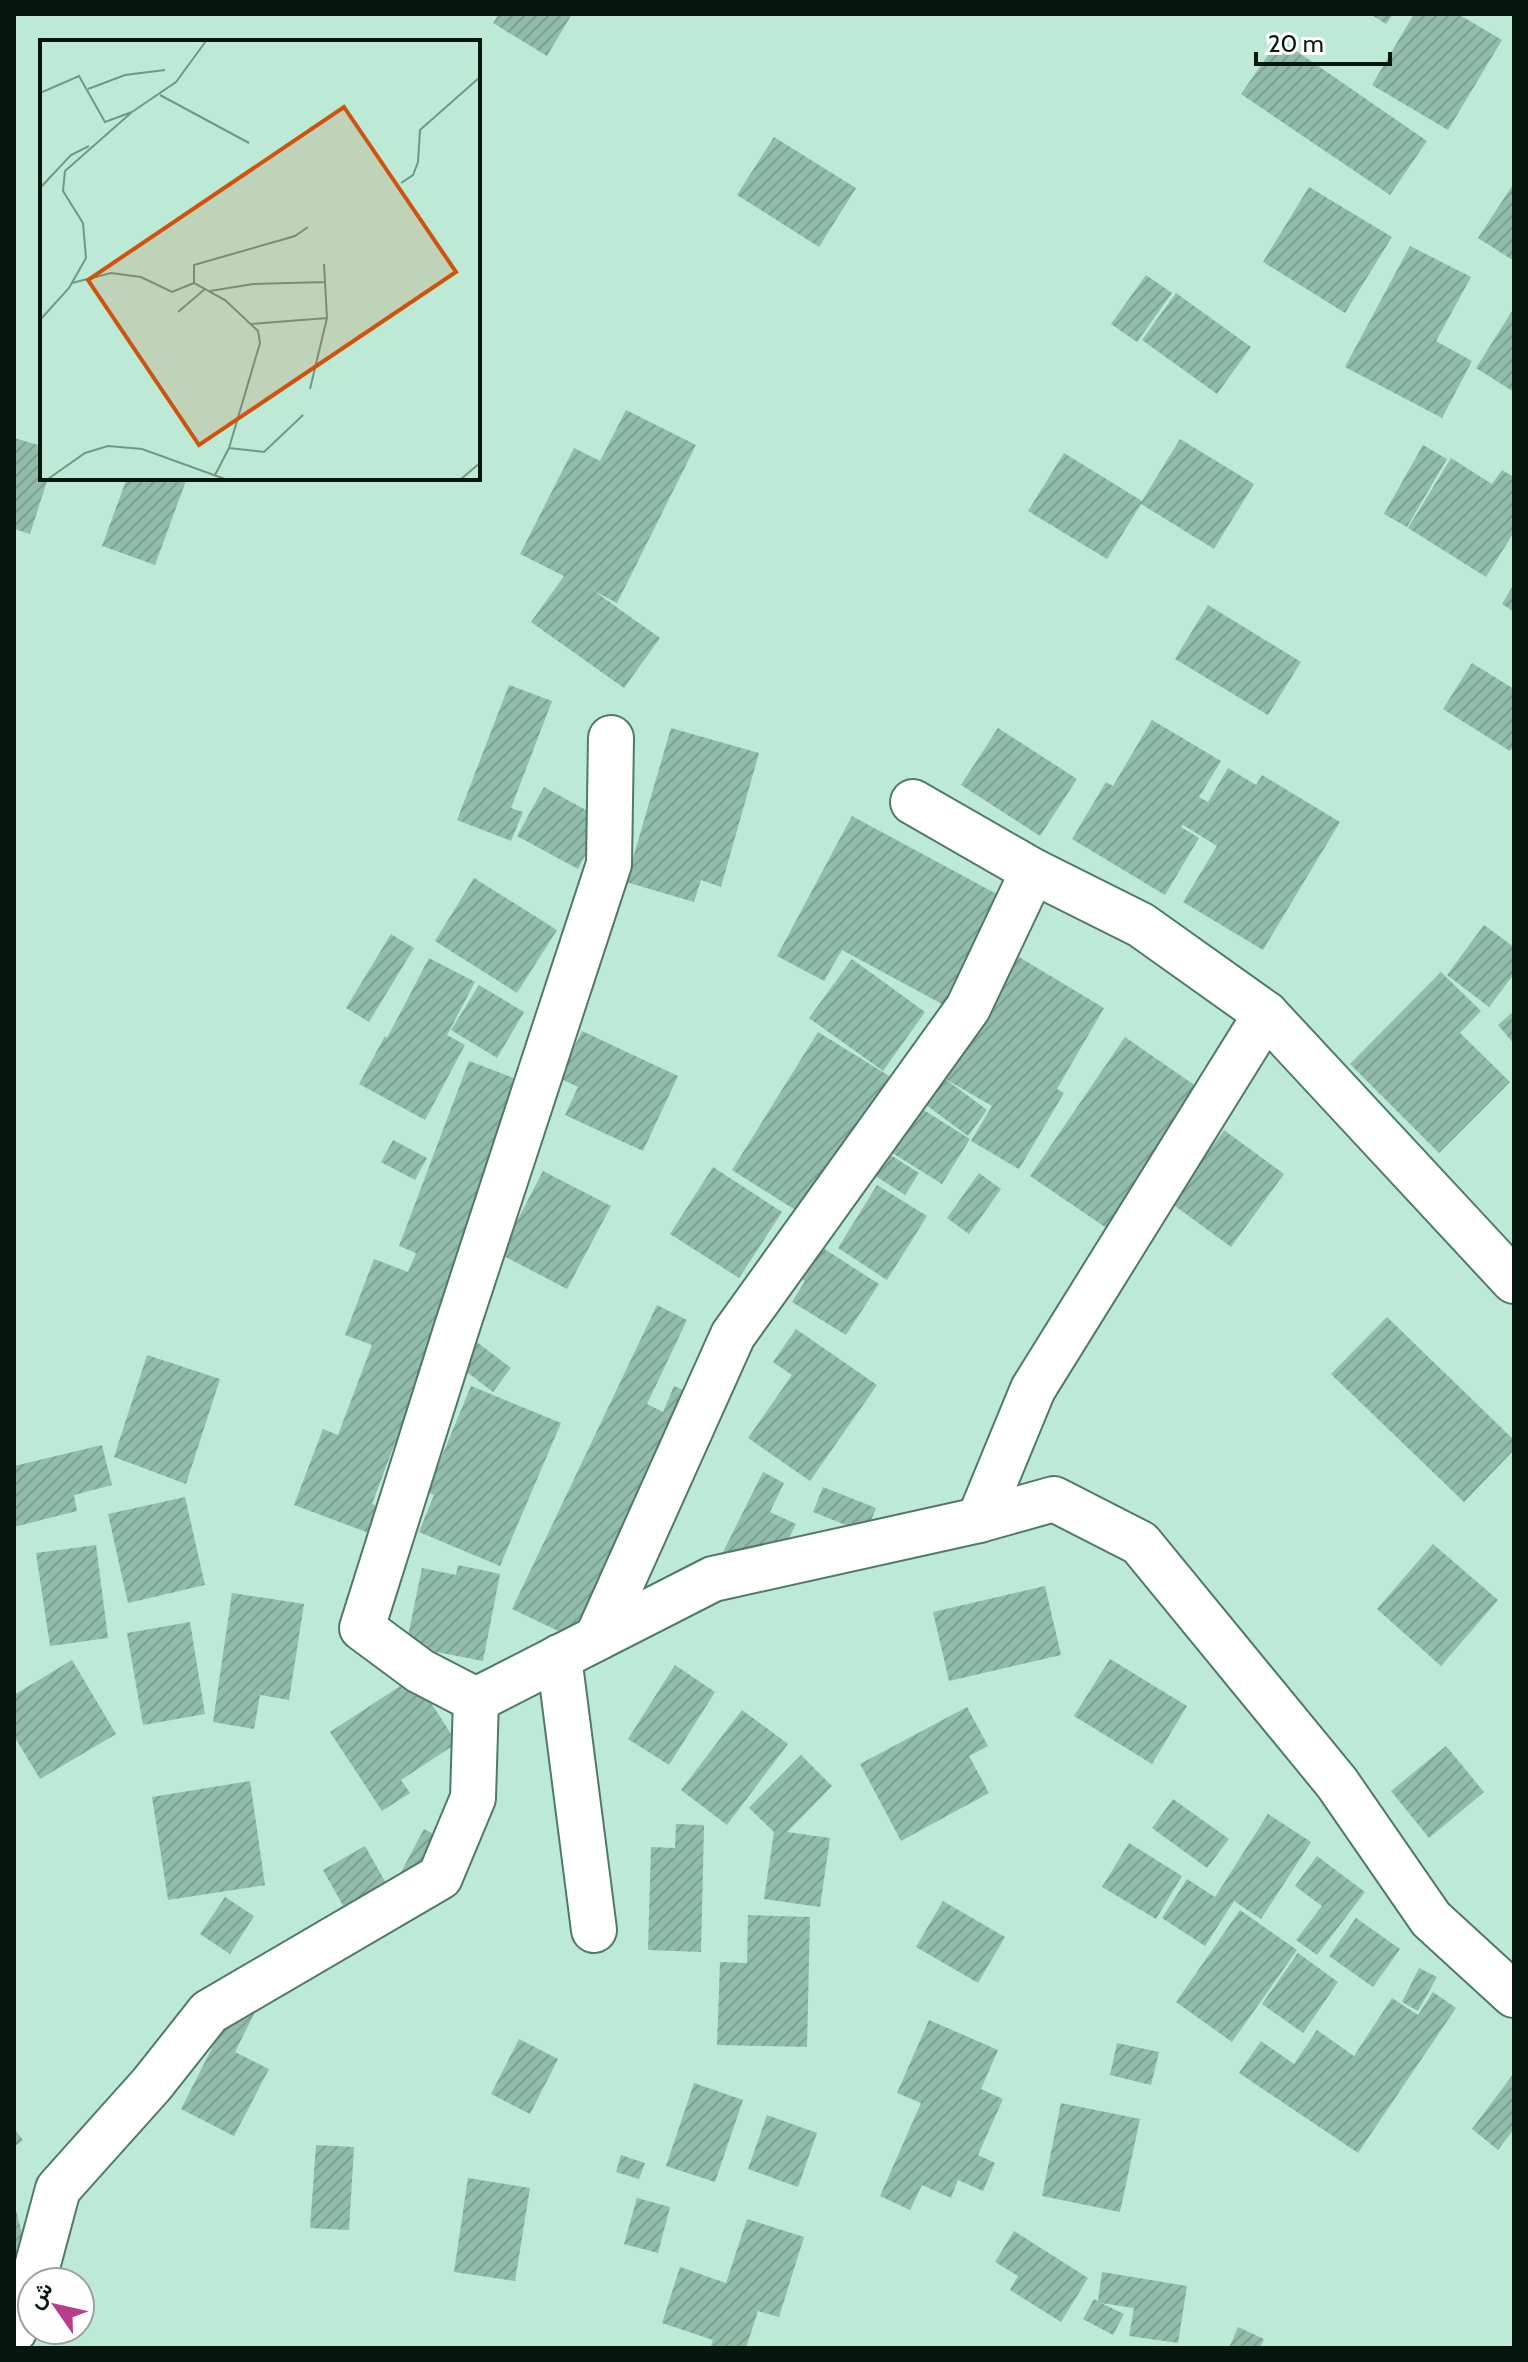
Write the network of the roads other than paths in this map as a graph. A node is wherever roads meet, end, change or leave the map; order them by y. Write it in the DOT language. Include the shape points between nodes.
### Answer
graph roads {
  1 [pos="611,738"];
  2 [pos="913,802"];
  3 [pos="1033,871"];
  4 [pos="1266,1014"];
  5 [pos="1514,1281"];
  6 [pos="979,1520"];
  7 [pos="597,1638"];
  8 [pos="559,1657"];
  9 [pos="476,1700"];
  10 [pos="594,1930"];
  11 [pos="1514,1995"];
  12 [pos="37,2266"];
  1 -- 9 [label="street" via="609,864 362,1628 420,1671"];
  2 -- 3 [label="street"];
  3 -- 4 [label="street" via="1141,925"];
  3 -- 7 [label="street" via="968,1008 733,1335"];
  4 -- 5 [label="street"];
  4 -- 6 [label="street" via="1033,1389"];
  6 -- 7 [label="street" via="713,1579"];
  6 -- 11 [label="street" via="1054,1499 1140,1543 1337,1783 1431,1919"];
  7 -- 8 [label="street"];
  8 -- 9 [label="street"];
  8 -- 10 [label="street"];
  9 -- 12 [label="street" via="473,1798 440,1877 209,2012 58,2189"];
}
